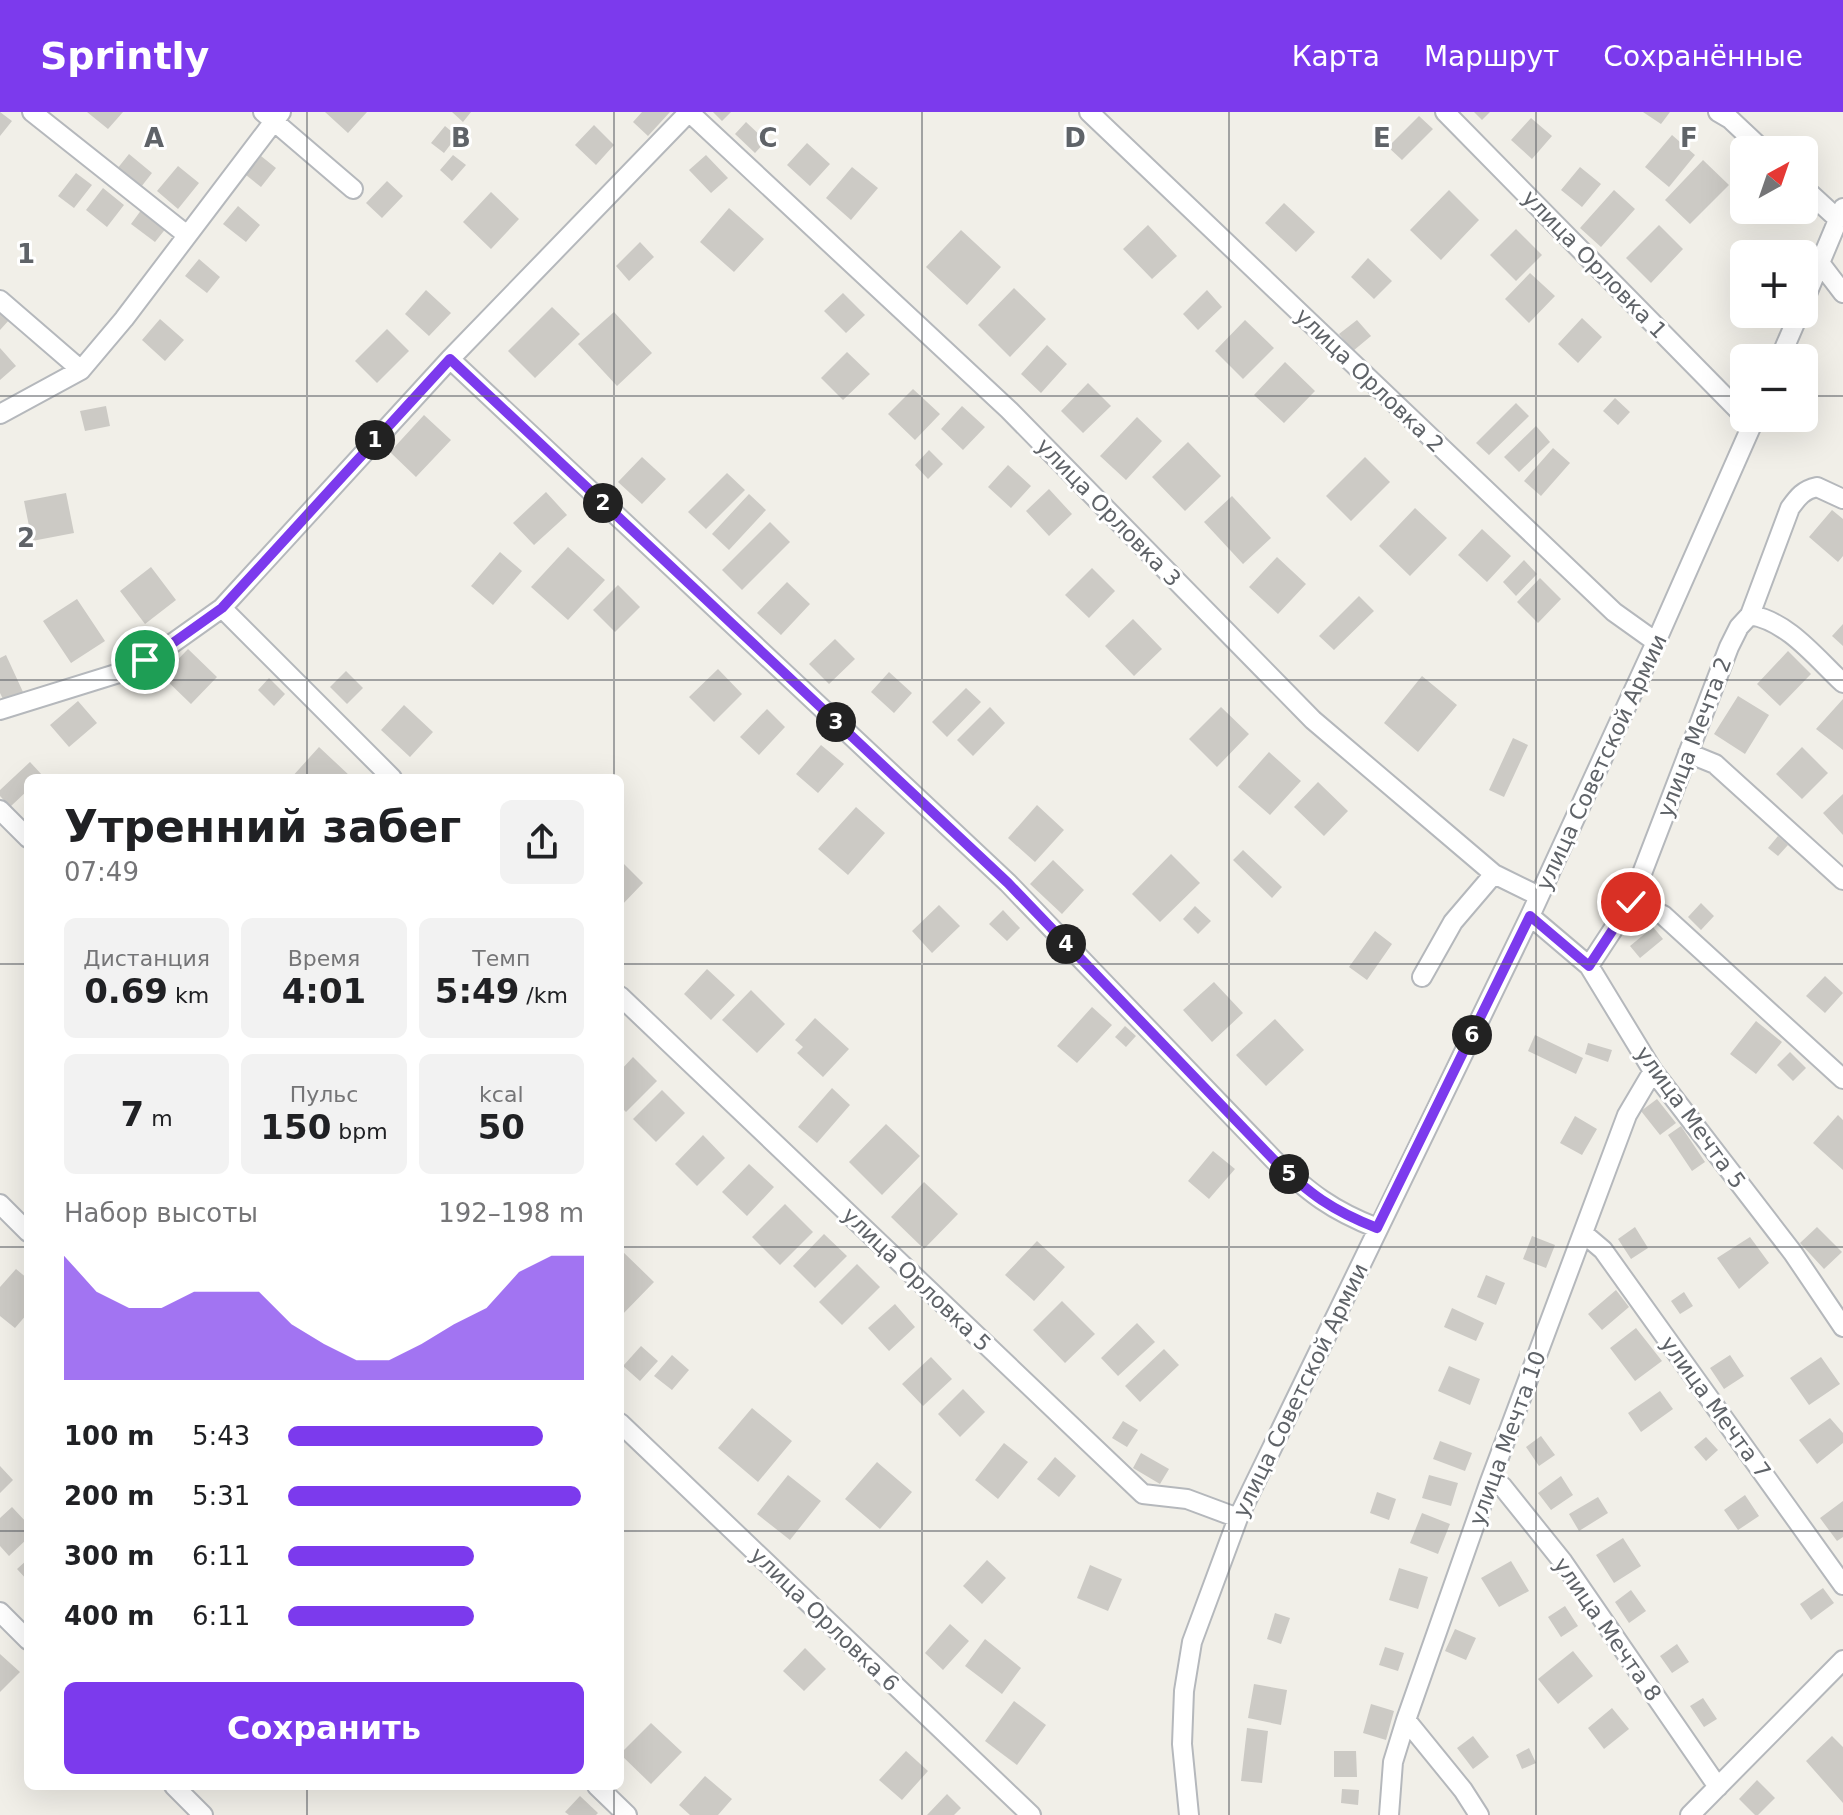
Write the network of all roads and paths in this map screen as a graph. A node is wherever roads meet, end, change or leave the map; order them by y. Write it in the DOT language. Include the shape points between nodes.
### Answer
graph roads {
  1 [pos="32,112"];
  2 [pos="689,112"];
  3 [pos="1089,112"];
  4 [pos="1445,112"];
  5 [pos="1718,112"];
  6 [pos="272,115"];
  7 [pos="1748,136"];
  8 [pos="353,189"];
  9 [pos="1818,198"];
  10 [pos="1840,213"];
  11 [pos="187,235"];
  12 [pos="1820,263"];
  13 [pos="1818,268"];
  14 [pos="1843,293"];
  15 [pos="0,300"];
  16 [pos="450,359"];
  17 [pos="81,370"];
  18 [pos="1730,400"];
  19 [pos="0,414"];
  20 [pos="1744,432"];
  21 [pos="1843,499"];
  22 [pos="222,608"];
  23 [pos="1750,615"];
  24 [pos="1656,642"];
  25 [pos="1843,683"];
  26 [pos="0,710"];
  27 [pos="1688,753"];
  28 [pos="388,774"];
  29 [pos="0,810"];
  30 [pos="24,834"];
  31 [pos="1494,874"];
  32 [pos="1843,880"];
  33 [pos="1539,896"];
  34 [pos="1631,902"];
  35 [pos="1530,916"];
  36 [pos="1589,966"];
  37 [pos="1422,977"];
  38 [pos="624,1000"];
  39 [pos="1653,1071"];
  40 [pos="1843,1079"];
  41 [pos="0,1204"];
  42 [pos="24,1228"];
  43 [pos="1377,1228"];
  44 [pos="1583,1233"];
  45 [pos="1843,1327"];
  46 [pos="624,1427"];
  47 [pos="1489,1484"];
  48 [pos="1238,1518"];
  49 [pos="1843,1585"];
  50 [pos="0,1612"];
  51 [pos="24,1636"];
  52 [pos="1843,1660"];
  53 [pos="1406,1720"];
  54 [pos="1718,1787"];
  55 [pos="178,1790"];
  56 [pos="601,1790"];
  57 [pos="203,1815"];
  58 [pos="627,1815"];
  59 [pos="1031,1815"];
  60 [pos="1189,1815"];
  61 [pos="1389,1815"];
  62 [pos="1479,1815"];
  63 [pos="1690,1815"];
  1 -- 11 [label="street"];
  2 -- 16 [label="street"];
  2 -- 31 [label="street, улица Орловка 3" via="1009,410 1313,720"];
  3 -- 24 [label="street, улица Орловка 2" via="1614,612"];
  4 -- 18 [label="street, улица Орловка 1"];
  5 -- 7 [label="street"];
  6 -- 8 [label="street"];
  6 -- 11 [label="street"];
  9 -- 10 [label="street"];
  10 -- 12 [label="street"];
  11 -- 17 [label="street"];
  12 -- 13 [label="street"];
  12 -- 14 [label="street"];
  15 -- 17 [label="street"];
  16 -- 22 [label="street"];
  16 -- 43 [label="street" via="1008,883 1274,1160 1315,1198"];
  17 -- 19 [label="street"];
  20 -- 24 [label="street, улица Советской Армии"];
  21 -- 23 [label="street, улица Мечта 2" via="1817,487 1805,489 1790,508"];
  22 -- 26 [label="street" via="163,650 119,673"];
  22 -- 28 [label="street"];
  23 -- 25 [label="street" via="1780,625"];
  23 -- 27 [label="street, улица Мечта 2" via="1729,647"];
  24 -- 33 [label="street, улица Советской Армии"];
  27 -- 32 [label="street" via="1715,764"];
  27 -- 34 [label="street, улица Мечта 2"];
  29 -- 30 [label="street"];
  31 -- 33 [label="street, улица Орловка 3"];
  31 -- 37 [label="street" via="1453,922"];
  33 -- 35 [label="street, улица Советской Армии"];
  34 -- 36 [label="street, улица Мечта 2"];
  34 -- 40 [label="street" via="1663,915"];
  35 -- 36 [label="street, улица Мечта 5"];
  35 -- 43 [label="street, улица Советской Армии"];
  36 -- 39 [label="street, улица Мечта 5"];
  38 -- 48 [label="street, улица Орловка 5" via="1143,1494 1187,1499"];
  39 -- 44 [label="street, улица Мечта 10" via="1627,1115"];
  39 -- 45 [label="street, улица Мечта 5"];
  41 -- 42 [label="street"];
  43 -- 48 [label="street, улица Советской Армии"];
  44 -- 47 [label="street, улица Мечта 10"];
  44 -- 49 [label="street, улица Мечта 7" via="1603,1250"];
  46 -- 59 [label="street, улица Орловка 6"];
  47 -- 53 [label="street, улица Мечта 10"];
  47 -- 54 [label="street, улица Мечта 8" via="1502,1486 1563,1562"];
  48 -- 60 [label="street, улица Советской Армии" via="1192,1642 1182,1744"];
  50 -- 51 [label="street"];
  52 -- 54 [label="street"];
  53 -- 61 [label="street, улица Мечта 10" via="1393,1762"];
  53 -- 62 [label="street"];
  54 -- 63 [label="street"];
  55 -- 57 [label="street"];
  56 -- 58 [label="street"];
}
